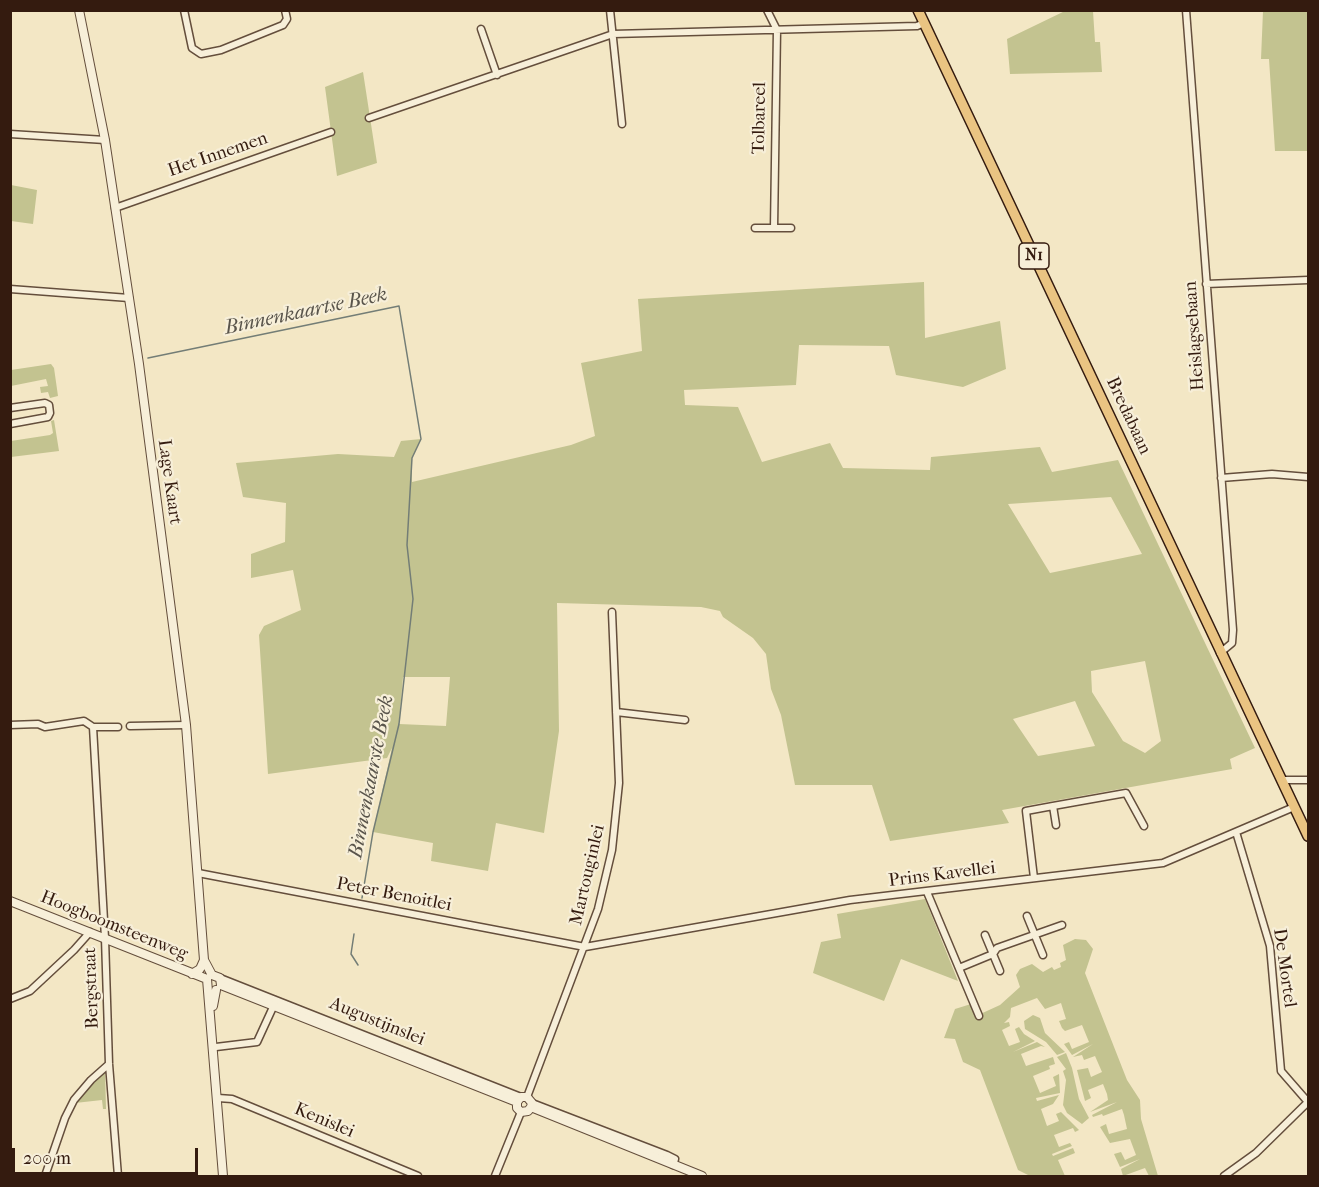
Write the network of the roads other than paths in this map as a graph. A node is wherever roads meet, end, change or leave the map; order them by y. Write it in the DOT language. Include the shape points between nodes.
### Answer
graph roads {
  1 [pos="79,10"];
  2 [pos="184,10"];
  3 [pos="285,10"];
  4 [pos="610,10"];
  5 [pos="766,10"];
  6 [pos="918,10"];
  7 [pos="1186,10"];
  8 [pos="924,23"];
  9 [pos="481,29"];
  10 [pos="777,30"];
  11 [pos="613,34"];
  12 [pos="497,75"];
  13 [pos="369,118"];
  14 [pos="622,124"];
  15 [pos="331,132"];
  16 [pos="10,134"];
  17 [pos="105,140"];
  18 [pos="115,208"];
  19 [pos="755,228"];
  20 [pos="774,228"];
  21 [pos="792,228"];
  22 [pos="1308,280"];
  23 [pos="1206,284"];
  24 [pos="10,289"];
  25 [pos="129,297"];
  26 [pos="10,408"];
  27 [pos="10,424"];
  28 [pos="1308,477"];
  29 [pos="1221,478"];
  30 [pos="612,612"];
  31 [pos="1220,652"];
  32 [pos="616,712"];
  33 [pos="685,720"];
  34 [pos="10,725"];
  35 [pos="186,725"];
  36 [pos="130,726"];
  37 [pos="93,727"];
  38 [pos="118,727"];
  39 [pos="1281,780"];
  40 [pos="1308,780"];
  41 [pos="1053,806"];
  42 [pos="1294,807"];
  43 [pos="1056,825"];
  44 [pos="1144,826"];
  45 [pos="1236,832"];
  46 [pos="1308,836"];
  47 [pos="198,873"];
  48 [pos="1034,878"];
  49 [pos="927,892"];
  50 [pos="10,901"];
  51 [pos="1027,916"];
  52 [pos="1062,925"];
  53 [pos="90,932"];
  54 [pos="1035,934"];
  55 [pos="985,935"];
  56 [pos="105,939"];
  57 [pos="585,947"];
  58 [pos="993,954"];
  59 [pos="1043,955"];
  60 [pos="204,960"];
  61 [pos="959,968"];
  62 [pos="1000,970"];
  63 [pos="192,974"];
  64 [pos="214,982"];
  65 [pos="10,999"];
  66 [pos="274,1005"];
  67 [pos="979,1016"];
  68 [pos="216,1047"];
  69 [pos="110,1064"];
  70 [pos="215,1065"];
  71 [pos="218,1098"];
  72 [pos="525,1101"];
  73 [pos="1308,1102"];
  74 [pos="521,1112"];
  75 [pos="45,1176"];
  76 [pos="118,1176"];
  77 [pos="224,1176"];
  78 [pos="418,1176"];
  79 [pos="495,1176"];
  80 [pos="702,1176"];
  81 [pos="1224,1176"];
  1 -- 17 [label="street, Lage Kaart"];
  2 -- 3 [label="street" via="192,48 201,54 283,25 287,19"];
  4 -- 11 [label="street"];
  5 -- 10 [label="street, Tolbareel"];
  6 -- 8 [label="main road, Bredabaan / N1"];
  7 -- 23 [label="street, Heislagsebaan"];
  8 -- 10 [label="street"];
  8 -- 31 [label="main road, Bredabaan / N1"];
  9 -- 12 [label="street"];
  10 -- 11 [label="street"];
  10 -- 20 [label="street, Tolbareel"];
  11 -- 12 [label="street"];
  11 -- 14 [label="street"];
  12 -- 13 [label="street"];
  15 -- 18 [label="street, Het Innemen"];
  16 -- 17 [label="street"];
  17 -- 18 [label="street, Lage Kaart"];
  18 -- 25 [label="street, Lage Kaart"];
  19 -- 20 [label="street"];
  20 -- 21 [label="street"];
  22 -- 23 [label="street"];
  23 -- 29 [label="street, Heislagsebaan"];
  24 -- 25 [label="street"];
  25 -- 35 [label="street, Lage Kaart"];
  26 -- 27 [label="street" via="46,403 50,415"];
  28 -- 29 [label="street" via="1272,474"];
  29 -- 31 [label="street, Heislagsebaan" via="1233,640"];
  30 -- 32 [label="street, Martouginlei"];
  31 -- 39 [label="main road, Bredabaan / N1"];
  32 -- 33 [label="street"];
  32 -- 57 [label="street, Martouginlei" via="619,783 614,839"];
  34 -- 37 [label="street" via="84,721"];
  35 -- 36 [label="street"];
  35 -- 47 [label="street, Lage Kaart"];
  37 -- 38 [label="street"];
  37 -- 56 [label="street, Bergstraat"];
  39 -- 40 [label="street"];
  39 -- 42 [label="main road, Bredabaan / N1"];
  41 -- 43 [label="street"];
  41 -- 44 [label="street" via="1126,793"];
  41 -- 48 [label="street" via="1026,811"];
  42 -- 45 [label="street, Prins Kavellei"];
  42 -- 46 [label="main road, Bredabaan / N1"];
  45 -- 48 [label="street, Prins Kavellei" via="1163,863"];
  45 -- 73 [label="street, De Mortel" via="1270,946 1281,1071"];
  47 -- 57 [label="street, Peter Benoitlei"];
  47 -- 60 [label="street, Lage Kaart"];
  48 -- 49 [label="street, Prins Kavellei"];
  49 -- 57 [label="street, Prins Kavellei" via="850,900"];
  49 -- 61 [label="street"];
  50 -- 53 [label="street, Hoogboomsteenweg"];
  51 -- 54 [label="street"];
  52 -- 54 [label="street"];
  53 -- 56 [label="street, Hoogboomsteenweg"];
  53 -- 65 [label="street" via="30,992"];
  54 -- 58 [label="street" via="997,948"];
  54 -- 59 [label="street"];
  55 -- 58 [label="street"];
  56 -- 63 [label="street, Hoogboomsteenweg"];
  56 -- 69 [label="street, Bergstraat"];
  57 -- 72 [label="street, Martouginlei"];
  58 -- 61 [label="street"];
  58 -- 62 [label="street"];
  60 -- 63 [label="street"];
  60 -- 64 [label="street, Lage Kaart"];
  61 -- 67 [label="street"];
  63 -- 64 [label="street, Hoogboomsteenweg"];
  64 -- 66 [label="street, Augustijnslei"];
  64 -- 68 [label="street, Lage Kaart"];
  64 -- 70 [label="street, Lage Kaart" via="210,1032"];
  64 -- 72 [label="street, Augustijnslei"];
  66 -- 68 [label="street" via="257,1042"];
  66 -- 72 [label="street, Augustijnslei"];
  68 -- 70 [label="street, Lage Kaart"];
  69 -- 75 [label="street" via="74,1100"];
  69 -- 76 [label="street, Bergstraat"];
  70 -- 71 [label="street, Lage Kaart"];
  71 -- 77 [label="street, Lage Kaart"];
  71 -- 78 [label="street, Kenislei" via="232,1099"];
  72 -- 74 [label="street" via="528,1111"];
  72 -- 80 [label="street, Augustijnslei"];
  73 -- 81 [label="street" via="1257,1153"];
  74 -- 79 [label="street"];
}
